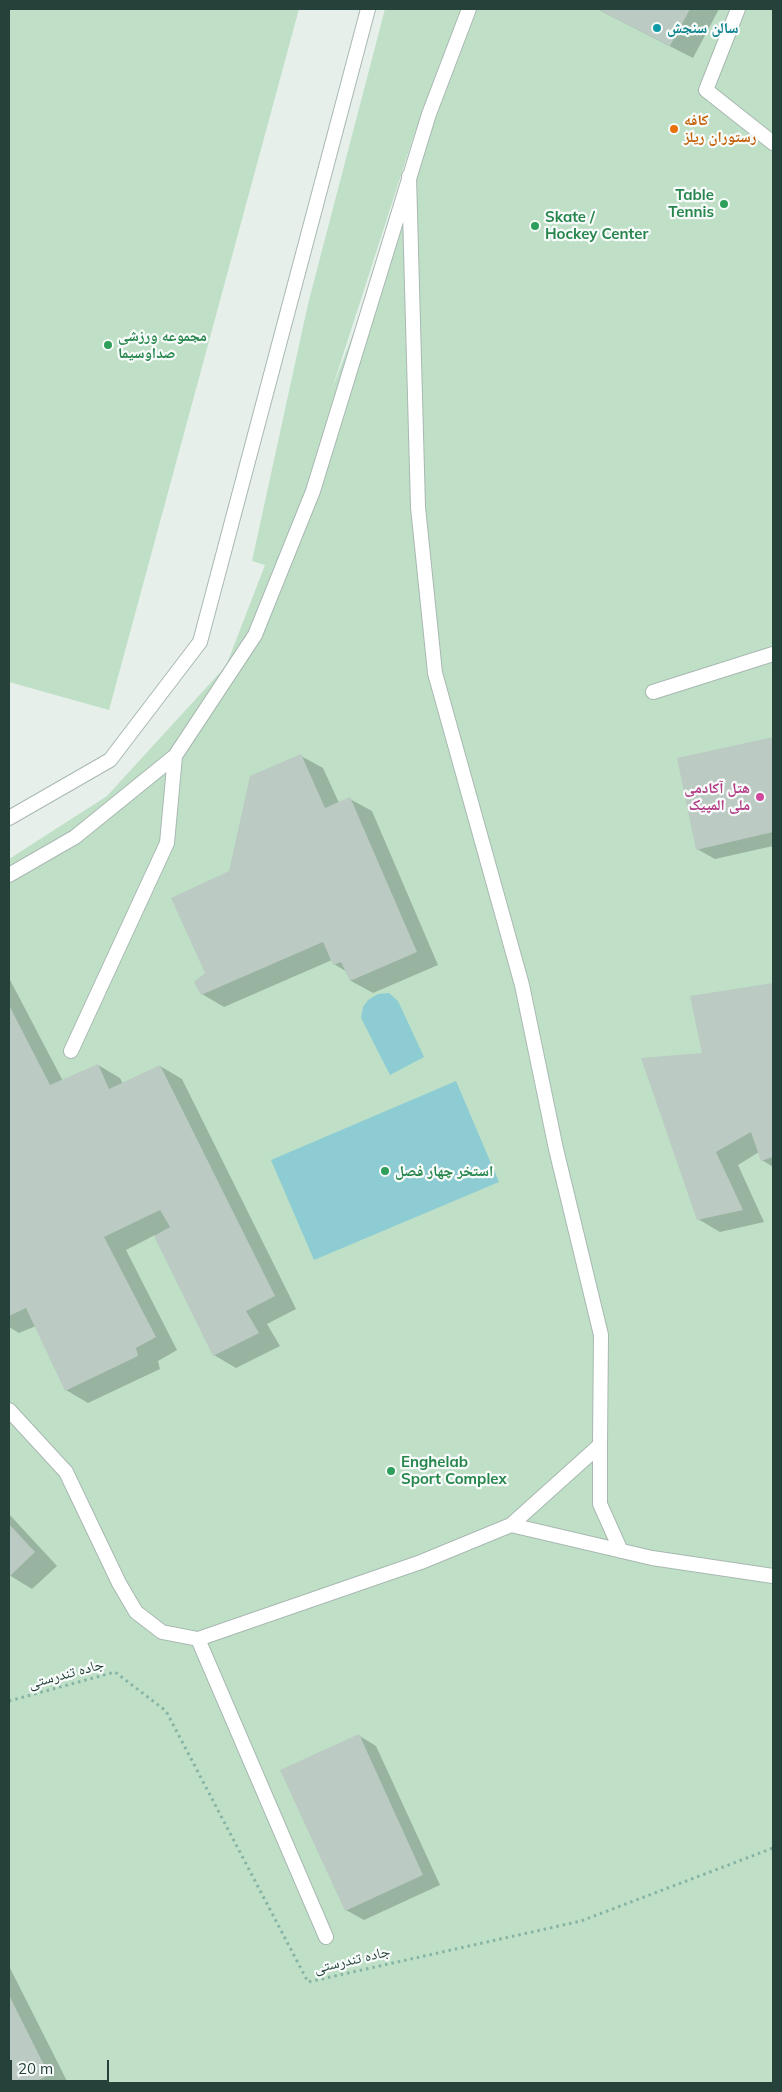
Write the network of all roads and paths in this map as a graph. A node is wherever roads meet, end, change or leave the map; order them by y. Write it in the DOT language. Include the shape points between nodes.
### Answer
graph roads {
  1 [pos="368,9"];
  2 [pos="469,9"];
  3 [pos="738,9"];
  4 [pos="773,143"];
  5 [pos="409,176"];
  6 [pos="773,654"];
  7 [pos="653,692"];
  8 [pos="174,756"];
  9 [pos="9,818"];
  10 [pos="9,875"];
  11 [pos="71,1051"];
  12 [pos="10,1411"];
  13 [pos="600,1445"];
  14 [pos="511,1526"];
  15 [pos="622,1551"];
  16 [pos="773,1576"];
  17 [pos="198,1639"];
  18 [pos="9,1701"];
  19 [pos="773,1848"];
  20 [pos="326,1937"];
  1 -- 9 [label="lane" via="200,642 110,760"];
  2 -- 5 [label="lane"];
  3 -- 4 [label="lane" via="706,90"];
  5 -- 8 [label="lane" via="313,491 255,636"];
  5 -- 13 [label="lane" via="418,507 435,673 522,985 556,1148 601,1335"];
  6 -- 7 [label="lane"];
  8 -- 10 [label="lane" via="74,837"];
  8 -- 11 [label="lane" via="167,843"];
  12 -- 17 [label="lane" via="66,1472 136,1612 162,1632"];
  13 -- 14 [label="lane"];
  13 -- 15 [label="lane" via="600,1504"];
  14 -- 15 [label="lane"];
  14 -- 17 [label="lane" via="421,1562"];
  15 -- 16 [label="lane"];
  17 -- 20 [label="lane"];
  18 -- 19 [label="path, جاده تندرستی" via="115,1672 166,1711 308,1982 581,1920"];
}
